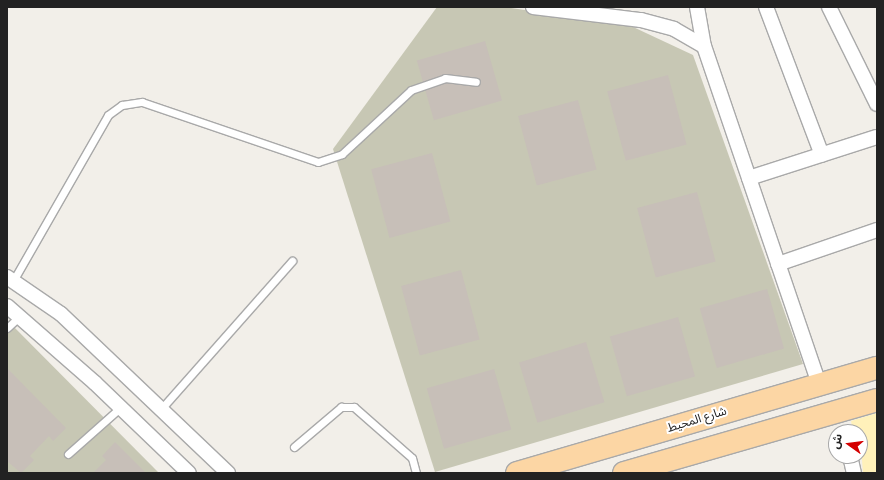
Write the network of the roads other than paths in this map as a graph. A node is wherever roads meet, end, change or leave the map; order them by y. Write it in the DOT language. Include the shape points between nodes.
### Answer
graph roads {
  1 [pos="532,7"];
  2 [pos="697,7"];
  3 [pos="766,7"];
  4 [pos="829,7"];
  5 [pos="704,46"];
  6 [pos="476,82"];
  7 [pos="877,104"];
  8 [pos="877,137"];
  9 [pos="822,155"];
  10 [pos="749,178"];
  11 [pos="877,230"];
  12 [pos="292,261"];
  13 [pos="778,264"];
  14 [pos="10,279"];
  15 [pos="7,306"];
  16 [pos="21,315"];
  17 [pos="7,328"];
  18 [pos="877,368"];
  19 [pos="819,384"];
  20 [pos="877,400"];
  21 [pos="121,407"];
  22 [pos="161,409"];
  23 [pos="294,447"];
  24 [pos="68,454"];
  25 [pos="189,473"];
  26 [pos="228,473"];
  27 [pos="416,473"];
  28 [pos="517,473"];
  29 [pos="624,473"];
  1 -- 5 [label="street" via="640,20 674,29"];
  2 -- 5 [label="street"];
  3 -- 9 [label="street"];
  4 -- 7 [label="street"];
  5 -- 10 [label="street"];
  6 -- 14 [label="lane" via="445,78 411,90 342,154 318,162 142,102 122,105 108,115"];
  8 -- 9 [label="street"];
  9 -- 10 [label="street"];
  10 -- 13 [label="street"];
  11 -- 13 [label="street"];
  12 -- 22 [label="lane"];
  13 -- 19 [label="street"];
  14 -- 22 [label="street" via="61,314"];
  15 -- 16 [label="street"];
  16 -- 17 [label="lane"];
  16 -- 21 [label="street"];
  18 -- 19 [label="main road, شارع المحيط"];
  19 -- 28 [label="main road, شارع المحيط"];
  20 -- 29 [label="main road"];
  21 -- 24 [label="lane"];
  21 -- 25 [label="street"];
  22 -- 26 [label="street"];
  23 -- 27 [label="lane" via="341,407 354,407 412,458"];
}
